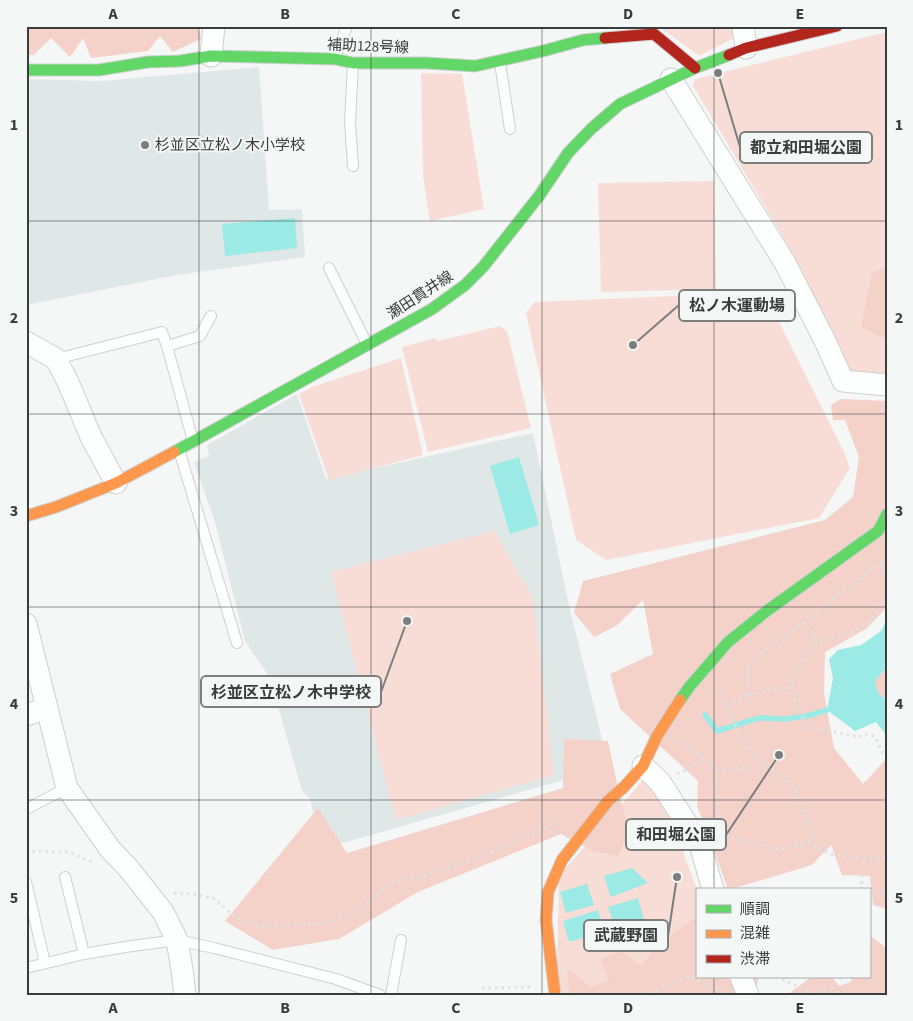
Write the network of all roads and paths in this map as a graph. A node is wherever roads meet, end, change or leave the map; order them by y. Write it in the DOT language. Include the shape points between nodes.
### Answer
graph roads {
  1 [pos="214,26"];
  2 [pos="346,26"];
  3 [pos="743,26"];
  4 [pos="837,26"];
  5 [pos="746,48"];
  6 [pos="210,56"];
  7 [pos="335,59"];
  8 [pos="500,62"];
  9 [pos="353,63"];
  10 [pos="694,68"];
  11 [pos="26,70"];
  12 [pos="671,79"];
  13 [pos="510,129"];
  14 [pos="353,166"];
  15 [pos="329,268"];
  16 [pos="212,316"];
  17 [pos="26,342"];
  18 [pos="368,345"];
  19 [pos="167,346"];
  20 [pos="56,359"];
  21 [pos="887,385"];
  22 [pos="193,442"];
  23 [pos="179,449"];
  24 [pos="116,482"];
  25 [pos="887,514"];
  26 [pos="26,516"];
  27 [pos="887,561"];
  28 [pos="880,565"];
  29 [pos="887,580"];
  30 [pos="887,594"];
  31 [pos="804,622"];
  32 [pos="26,624"];
  33 [pos="817,642"];
  34 [pos="237,643"];
  35 [pos="707,667"];
  36 [pos="789,687"];
  37 [pos="749,695"];
  38 [pos="727,706"];
  39 [pos="47,708"];
  40 [pos="26,715"];
  41 [pos="662,729"];
  42 [pos="887,757"];
  43 [pos="706,760"];
  44 [pos="643,766"];
  45 [pos="768,767"];
  46 [pos="716,770"];
  47 [pos="660,782"];
  48 [pos="68,788"];
  49 [pos="26,809"];
  50 [pos="566,819"];
  51 [pos="721,838"];
  52 [pos="808,843"];
  53 [pos="700,844"];
  54 [pos="26,852"];
  55 [pos="887,855"];
  56 [pos="864,859"];
  57 [pos="100,865"];
  58 [pos="65,877"];
  59 [pos="26,882"];
  60 [pos="712,888"];
  61 [pos="861,888"];
  62 [pos="877,889"];
  63 [pos="148,893"];
  64 [pos="887,897"];
  65 [pos="177,940"];
  66 [pos="401,940"];
  67 [pos="84,954"];
  68 [pos="45,963"];
  69 [pos="26,968"];
  70 [pos="741,978"];
  71 [pos="780,978"];
  72 [pos="839,978"];
  73 [pos="707,985"];
  74 [pos="482,988"];
  75 [pos="554,990"];
  76 [pos="715,994"];
  77 [pos="185,995"];
  78 [pos="380,995"];
  79 [pos="392,995"];
  80 [pos="644,995"];
  81 [pos="698,995"];
  82 [pos="748,995"];
  1 -- 6 [label="street"];
  2 -- 7 [label="lane"];
  3 -- 5 [label="street"];
  4 -- 5 [label="street, 瀬田貫井線"];
  5 -- 10 [label="street, 瀬田貫井線"];
  6 -- 7 [label="street, 補助128号線"];
  6 -- 11 [label="street, 補助128号線" via="99,70"];
  7 -- 9 [label="street, 補助128号線"];
  8 -- 9 [label="street, 補助128号線" via="475,66"];
  8 -- 10 [label="street, 補助128号線" via="582,37 654,34"];
  8 -- 13 [label="lane"];
  9 -- 14 [label="lane" via="350,122"];
  10 -- 12 [label="street, 瀬田貫井線"];
  12 -- 18 [label="street, 瀬田貫井線" via="620,104 591,129 568,153 539,196 465,285 432,309"];
  12 -- 21 [label="street" via="785,263 843,381"];
  15 -- 18 [label="lane"];
  16 -- 19 [label="lane" via="200,336"];
  17 -- 20 [label="street"];
  18 -- 22 [label="street, 瀬田貫井線"];
  19 -- 20 [label="lane" via="162,332"];
  19 -- 22 [label="lane"];
  20 -- 24 [label="street" via="91,437"];
  22 -- 23 [label="street, 瀬田貫井線"];
  23 -- 24 [label="street, 瀬田貫井線"];
  23 -- 34 [label="lane"];
  24 -- 26 [label="street, 瀬田貫井線"];
  25 -- 35 [label="street" via="878,531 768,610 728,642"];
  27 -- 28 [label="path"];
  28 -- 29 [label="path"];
  28 -- 31 [label="path"];
  30 -- 33 [label="path" via="869,622 854,632"];
  31 -- 33 [label="path"];
  31 -- 37 [label="path" via="752,660 747,668"];
  32 -- 39 [label="street"];
  33 -- 36 [label="path" via="807,652"];
  35 -- 38 [label="path"];
  35 -- 41 [label="street"];
  36 -- 37 [label="path"];
  36 -- 42 [label="path" via="807,727 859,737 865,734 874,736"];
  37 -- 38 [label="path"];
  38 -- 45 [label="path" via="740,738"];
  39 -- 40 [label="street"];
  39 -- 48 [label="street"];
  41 -- 43 [label="path"];
  41 -- 44 [label="street"];
  43 -- 46 [label="path"];
  43 -- 47 [label="path"];
  44 -- 47 [label="street"];
  44 -- 75 [label="street" via="608,801 562,860 548,892 546,920"];
  45 -- 46 [label="path"];
  45 -- 52 [label="path" via="794,787 812,836"];
  46 -- 51 [label="path"];
  47 -- 53 [label="street"];
  48 -- 49 [label="lane"];
  48 -- 63 [label="street" via="110,849"];
  50 -- 63 [label="path" via="452,866 392,882 356,913 324,924 256,926 235,917 215,899 193,894"];
  51 -- 52 [label="path" via="730,837 780,850"];
  51 -- 53 [label="path"];
  52 -- 56 [label="path" via="831,854"];
  53 -- 60 [label="street"];
  54 -- 57 [label="path" via="68,852"];
  55 -- 56 [label="path"];
  56 -- 61 [label="path"];
  58 -- 67 [label="lane"];
  59 -- 68 [label="lane"];
  62 -- 64 [label="path"];
  63 -- 65 [label="street" via="163,912"];
  65 -- 67 [label="lane"];
  65 -- 77 [label="street"];
  65 -- 78 [label="lane" via="327,977"];
  66 -- 79 [label="lane"];
  67 -- 68 [label="lane"];
  68 -- 69 [label="lane"];
  70 -- 82 [label="street"];
  71 -- 72 [label="path" via="812,993 834,987"];
  73 -- 76 [label="path" via="714,989"];
  73 -- 80 [label="path" via="690,976"];
  73 -- 81 [label="path"];
  74 -- 75 [label="path"];
}
